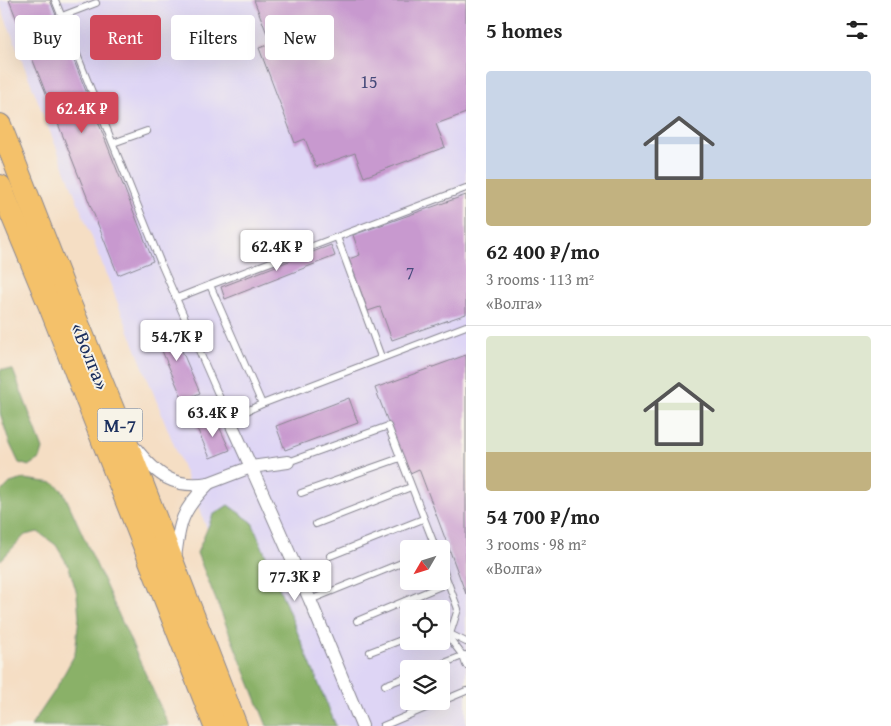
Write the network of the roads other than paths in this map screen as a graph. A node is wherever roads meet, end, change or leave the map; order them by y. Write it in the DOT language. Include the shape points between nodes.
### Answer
graph roads {
  1 [pos="55,0"];
  2 [pos="96,3"];
  3 [pos="62,15"];
  4 [pos="65,15"];
  5 [pos="80,60"];
  6 [pos="0,125"];
  7 [pos="147,131"];
  8 [pos="113,143"];
  9 [pos="0,186"];
  10 [pos="466,188"];
  11 [pos="337,237"];
  12 [pos="210,284"];
  13 [pos="177,298"];
  14 [pos="466,326"];
  15 [pos="381,357"];
  16 [pos="262,404"];
  17 [pos="229,419"];
  18 [pos="123,434"];
  19 [pos="400,458"];
  20 [pos="288,462"];
  21 [pos="251,467"];
  22 [pos="209,483"];
  23 [pos="411,487"];
  24 [pos="301,493"];
  25 [pos="423,518"];
  26 [pos="316,524"];
  27 [pos="432,540"];
  28 [pos="330,556"];
  29 [pos="400,564"];
  30 [pos="174,566"];
  31 [pos="450,588"];
  32 [pos="431,590"];
  33 [pos="310,600"];
  34 [pos="455,620"];
  35 [pos="357,621"];
  36 [pos="450,622"];
  37 [pos="450,638"];
  38 [pos="400,640"];
  39 [pos="466,642"];
  40 [pos="370,652"];
  41 [pos="464,656"];
  42 [pos="450,661"];
  43 [pos="466,665"];
  44 [pos="400,679"];
  45 [pos="385,685"];
  46 [pos="466,691"];
  47 [pos="215,726"];
  48 [pos="236,726"];
  49 [pos="362,726"];
  50 [pos="383,726"];
  1 -- 3 [label="lane"];
  2 -- 4 [label="lane"];
  5 -- 8 [label="lane"];
  6 -- 18 [label="highway, «Волга» / М-7"];
  7 -- 8 [label="lane"];
  8 -- 13 [label="lane"];
  9 -- 47 [label="highway, «Волга» / М-7"];
  10 -- 11 [label="lane"];
  11 -- 12 [label="lane"];
  11 -- 15 [label="lane"];
  12 -- 13 [label="lane"];
  12 -- 16 [label="lane"];
  13 -- 17 [label="lane"];
  14 -- 15 [label="lane"];
  15 -- 16 [label="lane"];
  16 -- 17 [label="lane"];
  17 -- 21 [label="street"];
  18 -- 22 [label="street" via="150,467 168,478 195,486"];
  18 -- 30 [label="highway, «Волга» / М-7"];
  19 -- 20 [label="lane" via="388,426"];
  19 -- 23 [label="lane"];
  19 -- 24 [label="lane"];
  20 -- 21 [label="street"];
  21 -- 22 [label="street"];
  21 -- 33 [label="street"];
  22 -- 30 [label="street" via="186,508"];
  23 -- 25 [label="lane"];
  23 -- 26 [label="lane"];
  25 -- 27 [label="lane"];
  25 -- 28 [label="lane"];
  29 -- 33 [label="lane"];
  30 -- 48 [label="highway, «Волга» / М-7"];
  31 -- 34 [label="lane" via="458,609"];
  32 -- 35 [label="lane"];
  33 -- 49 [label="street"];
  34 -- 36 [label="lane"];
  34 -- 39 [label="lane" via="450,634"];
  37 -- 41 [label="lane"];
  38 -- 40 [label="lane"];
  41 -- 42 [label="lane"];
  41 -- 43 [label="lane"];
  44 -- 45 [label="lane"];
  46 -- 50 [label="lane"];
}
